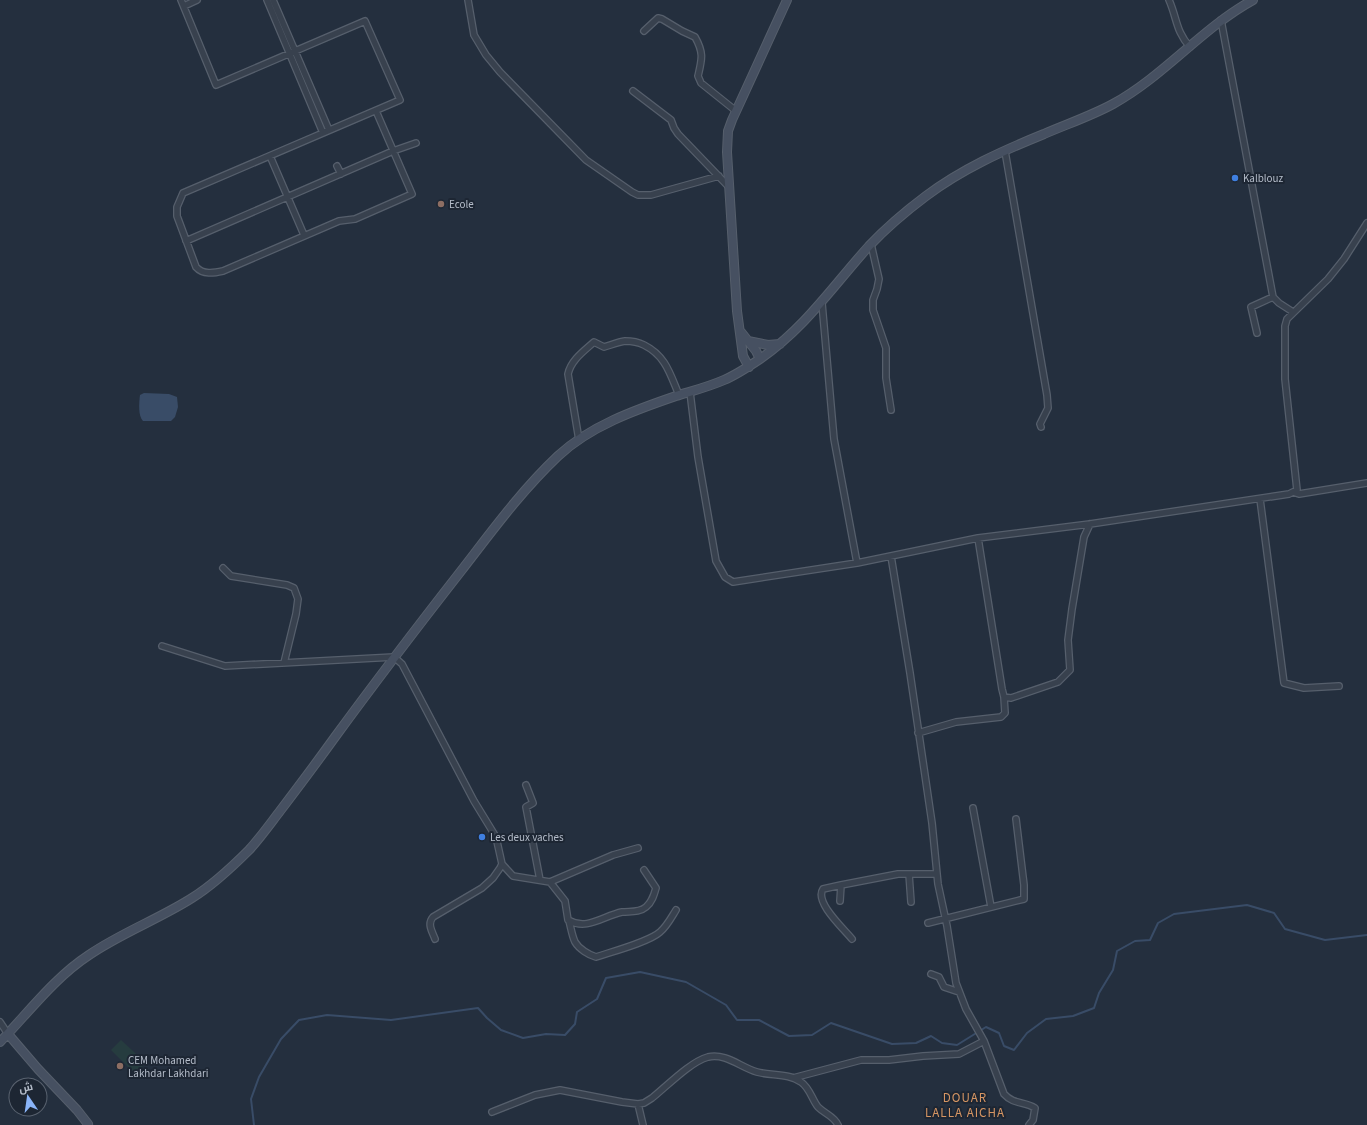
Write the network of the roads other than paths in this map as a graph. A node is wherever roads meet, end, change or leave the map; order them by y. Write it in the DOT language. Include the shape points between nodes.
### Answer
graph roads {
  1 [pos="197,0"];
  2 [pos="267,0"];
  3 [pos="273,0"];
  4 [pos="468,0"];
  5 [pos="787,0"];
  6 [pos="1169,0"];
  7 [pos="1253,0"];
  8 [pos="182,3"];
  9 [pos="1221,20"];
  10 [pos="644,31"];
  11 [pos="1190,47"];
  12 [pos="292,52"];
  13 [pos="633,91"];
  14 [pos="376,111"];
  15 [pos="736,111"];
  16 [pos="329,130"];
  17 [pos="323,133"];
  18 [pos="416,143"];
  19 [pos="1005,150"];
  20 [pos="394,151"];
  21 [pos="270,156"];
  22 [pos="337,166"];
  23 [pos="341,174"];
  24 [pos="719,176"];
  25 [pos="728,186"];
  26 [pos="288,197"];
  27 [pos="1367,223"];
  28 [pos="304,235"];
  29 [pos="186,241"];
  30 [pos="871,244"];
  31 [pos="1273,296"];
  32 [pos="822,303"];
  33 [pos="1293,312"];
  34 [pos="1257,333"];
  35 [pos="745,344"];
  36 [pos="781,344"];
  37 [pos="760,359"];
  38 [pos="749,367"];
  39 [pos="737,374"];
  40 [pos="690,392"];
  41 [pos="679,395"];
  42 [pos="891,410"];
  43 [pos="1041,427"];
  44 [pos="579,440"];
  45 [pos="1367,483"];
  46 [pos="1293,492"];
  47 [pos="1260,499"];
  48 [pos="1090,524"];
  49 [pos="978,538"];
  50 [pos="891,556"];
  51 [pos="857,563"];
  52 [pos="223,568"];
  53 [pos="162,646"];
  54 [pos="394,657"];
  55 [pos="284,663"];
  56 [pos="1339,686"];
  57 [pos="1004,697"];
  58 [pos="918,733"];
  59 [pos="526,785"];
  60 [pos="974,808"];
  61 [pos="1016,819"];
  62 [pos="638,848"];
  63 [pos="502,864"];
  64 [pos="644,870"];
  65 [pos="909,874"];
  66 [pos="937,874"];
  67 [pos="540,880"];
  68 [pos="550,882"];
  69 [pos="841,885"];
  70 [pos="840,901"];
  71 [pos="911,902"];
  72 [pos="991,907"];
  73 [pos="676,910"];
  74 [pos="945,917"];
  75 [pos="568,920"];
  76 [pos="928,922"];
  77 [pos="435,939"];
  78 [pos="852,939"];
  79 [pos="931,974"];
  80 [pos="959,992"];
  81 [pos="0,1022"];
  82 [pos="8,1034"];
  83 [pos="984,1041"];
  84 [pos="0,1042"];
  85 [pos="793,1078"];
  86 [pos="638,1104"];
  87 [pos="492,1112"];
  88 [pos="88,1125"];
  89 [pos="642,1125"];
  90 [pos="838,1125"];
  91 [pos="1030,1125"];
  1 -- 8 [label="street"];
  2 -- 12 [label="street"];
  3 -- 12 [label="street"];
  4 -- 24 [label="street" via="474,35 486,55 586,160 638,195 651,195"];
  5 -- 15 [label="main road"];
  6 -- 11 [label="street" via="1179,32"];
  7 -- 9 [label="main road"];
  8 -- 12 [label="street" via="216,85"];
  9 -- 11 [label="main road"];
  9 -- 31 [label="street"];
  10 -- 15 [label="street" via="658,18 695,37 702,52 698,76 701,83"];
  11 -- 19 [label="main road" via="1149,80 1110,106"];
  12 -- 14 [label="street" via="364,21 400,100"];
  12 -- 16 [label="street"];
  12 -- 17 [label="street"];
  13 -- 24 [label="street" via="671,120 678,134"];
  14 -- 16 [label="street"];
  14 -- 20 [label="street"];
  15 -- 25 [label="main road" via="727,142"];
  16 -- 17 [label="street"];
  17 -- 21 [label="street"];
  18 -- 20 [label="street"];
  19 -- 30 [label="main road" via="963,172 925,197"];
  19 -- 43 [label="street" via="1047,395 1048,408"];
  20 -- 23 [label="street"];
  20 -- 28 [label="street" via="412,194 355,218 339,221"];
  21 -- 26 [label="street"];
  21 -- 29 [label="street" via="183,194 176,212"];
  22 -- 23 [label="street"];
  23 -- 26 [label="street"];
  24 -- 25 [label="street"];
  25 -- 35 [label="main road" via="737,311 740,332"];
  26 -- 28 [label="street"];
  26 -- 29 [label="street"];
  27 -- 33 [label="street" via="1328,279"];
  28 -- 29 [label="street" via="231,268 210,273 196,267"];
  30 -- 32 [label="main road"];
  30 -- 42 [label="street" via="879,279 873,310 886,348 886,378"];
  31 -- 33 [label="street"];
  31 -- 34 [label="street" via="1251,307"];
  32 -- 36 [label="main road"];
  32 -- 51 [label="street" via="834,438"];
  33 -- 46 [label="street" via="1287,319 1285,334 1285,379 1297,490"];
  35 -- 36 [label="main road"];
  35 -- 37 [label="main road"];
  35 -- 38 [label="main road" via="745,362"];
  35 -- 39 [label="main road"];
  36 -- 37 [label="main road"];
  37 -- 38 [label="main road"];
  38 -- 39 [label="main road"];
  39 -- 40 [label="main road"];
  40 -- 41 [label="main road"];
  40 -- 51 [label="street" via="716,561 725,577 733,582"];
  41 -- 44 [label="main road" via="629,414"];
  41 -- 44 [label="street" via="666,365 653,349 634,342 624,341 604,347 594,342 577,357 568,374"];
  44 -- 54 [label="main road" via="558,456 513,503"];
  45 -- 46 [label="street" via="1299,494"];
  46 -- 47 [label="street"];
  47 -- 48 [label="street"];
  47 -- 56 [label="street" via="1284,683 1304,688"];
  48 -- 49 [label="street"];
  48 -- 57 [label="street" via="1084,537 1072,609 1068,640 1070,670 1058,682 1011,698"];
  49 -- 50 [label="street"];
  49 -- 57 [label="street"];
  50 -- 51 [label="street"];
  50 -- 58 [label="street"];
  52 -- 55 [label="street" via="231,576 294,588 298,599 296,614"];
  53 -- 55 [label="street" via="225,666"];
  54 -- 55 [label="street"];
  54 -- 63 [label="street" via="402,664 474,801 496,837"];
  54 -- 82 [label="main road" via="252,847 221,877 191,899 88,955 43,994"];
  57 -- 58 [label="street" via="1005,713 1001,717 956,722"];
  58 -- 66 [label="street"];
  59 -- 67 [label="street" via="533,802 526,807"];
  60 -- 72 [label="street"];
  61 -- 72 [label="street" via="1024,899"];
  62 -- 68 [label="street" via="613,855"];
  63 -- 67 [label="street" via="513,876"];
  63 -- 77 [label="street" via="493,878 482,888 431,918 430,925"];
  64 -- 75 [label="street" via="656,888 646,907 636,912 621,912 591,924 574,924"];
  65 -- 66 [label="street"];
  65 -- 69 [label="street"];
  65 -- 71 [label="street"];
  66 -- 74 [label="street"];
  67 -- 68 [label="street"];
  68 -- 75 [label="street" via="565,901"];
  69 -- 70 [label="street"];
  69 -- 78 [label="street" via="823,890 821,898 824,906"];
  72 -- 74 [label="street"];
  73 -- 75 [label="street" via="659,933 596,957 589,955 576,943"];
  74 -- 76 [label="street"];
  74 -- 80 [label="street"];
  79 -- 80 [label="street" via="940,977 944,987"];
  80 -- 83 [label="street"];
  81 -- 82 [label="street"];
  82 -- 84 [label="main road"];
  82 -- 88 [label="main road"];
  83 -- 85 [label="street" via="959,1054 862,1060"];
  83 -- 91 [label="street" via="1004,1094 1009,1099 1035,1108"];
  85 -- 86 [label="street" via="756,1072 721,1056 709,1057 697,1062 652,1098"];
  85 -- 90 [label="street" via="802,1082 818,1106 835,1119"];
  86 -- 87 [label="street" via="560,1090 535,1095"];
  86 -- 89 [label="street"];
}
